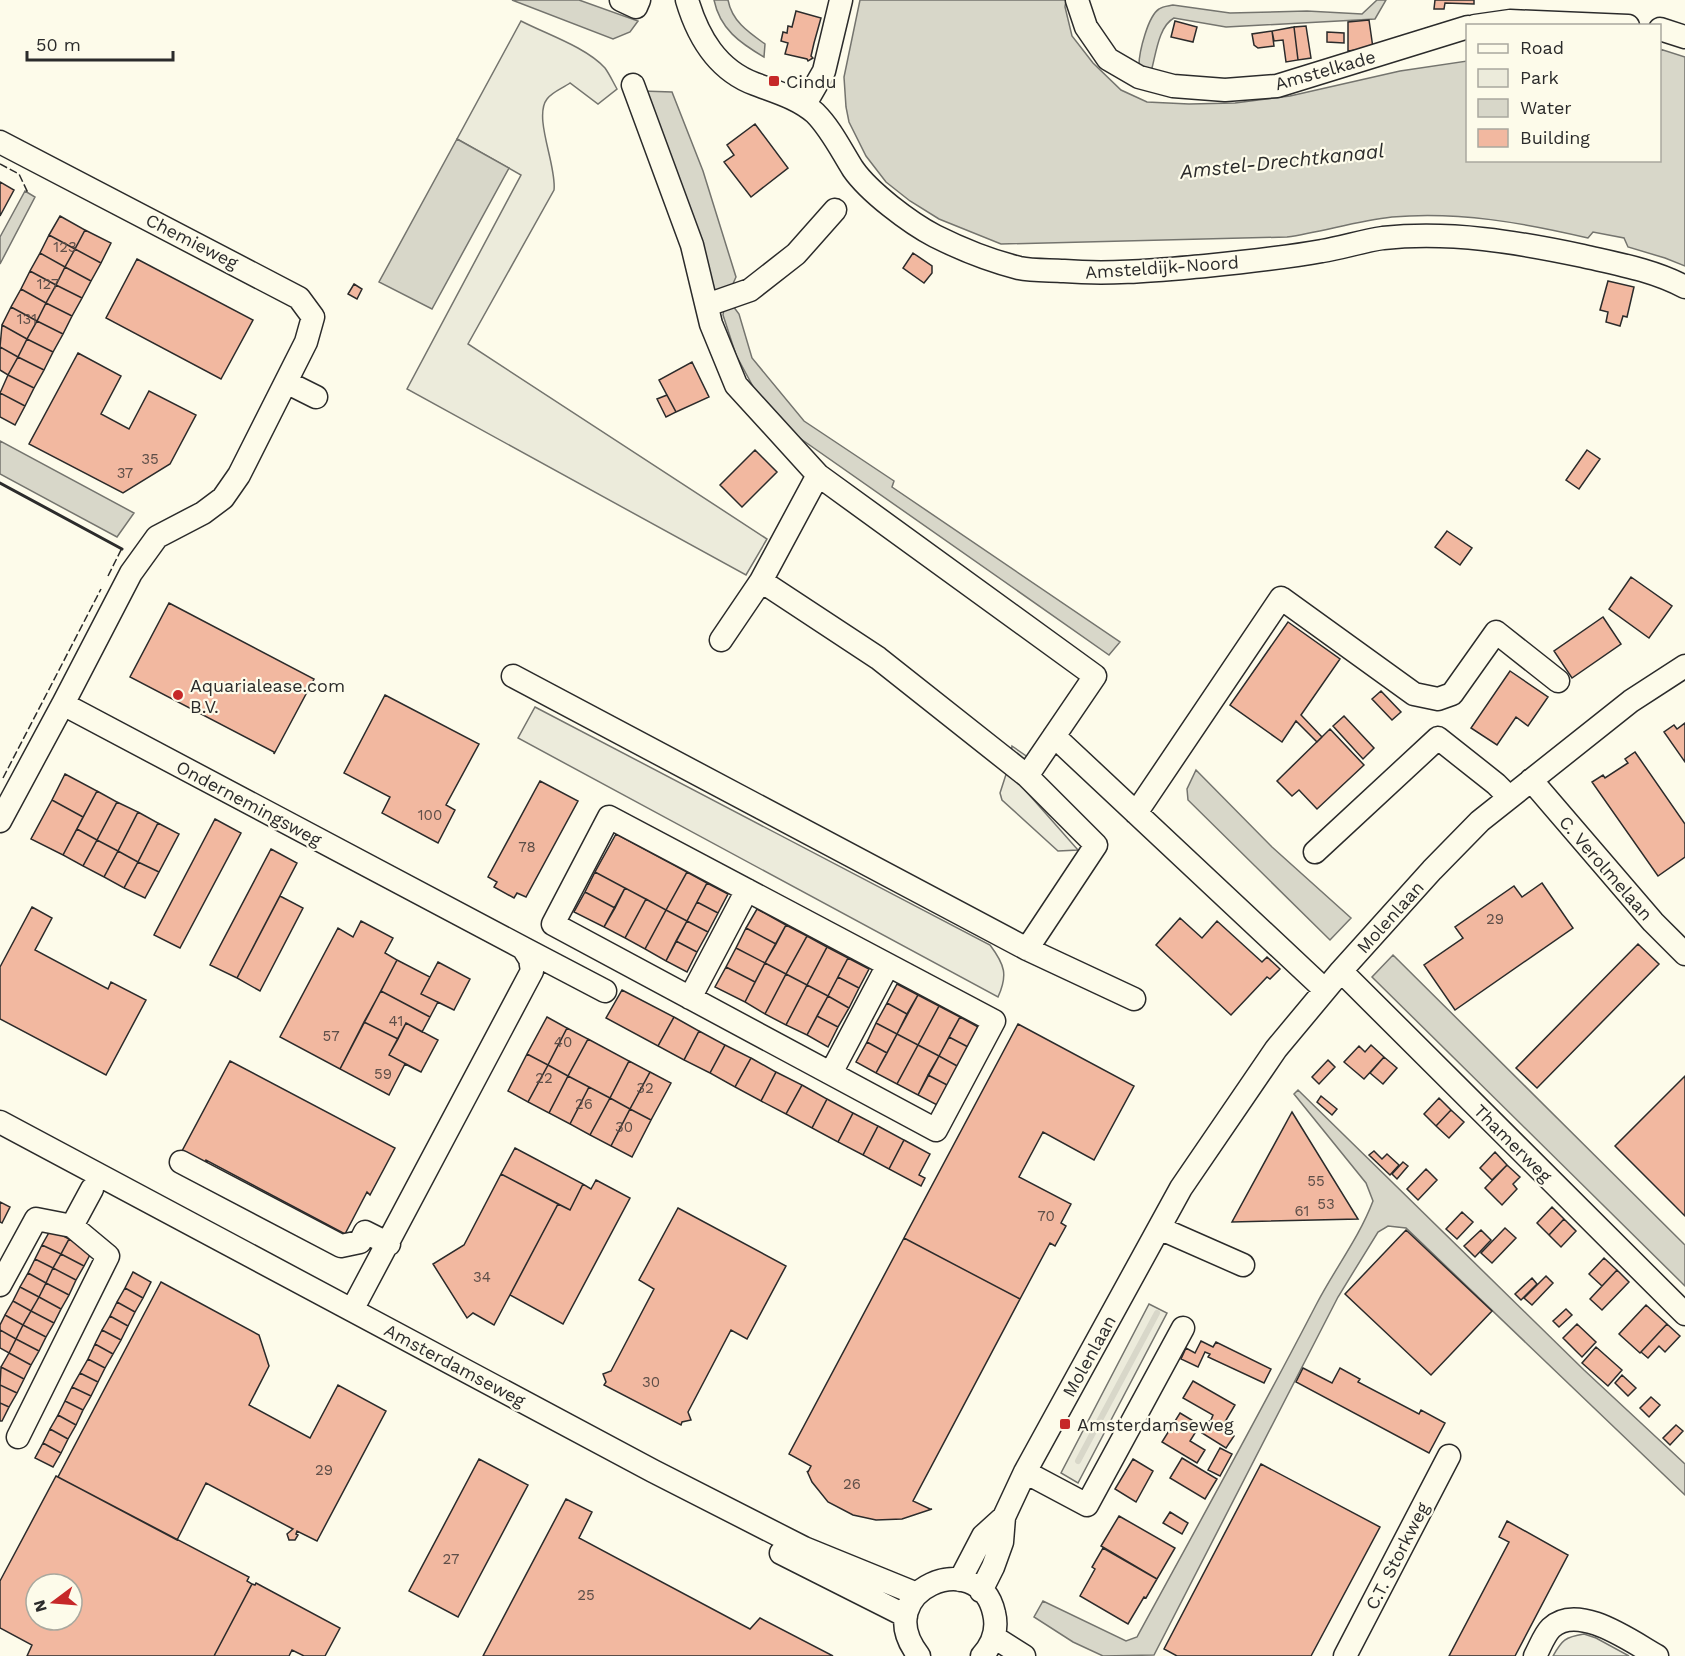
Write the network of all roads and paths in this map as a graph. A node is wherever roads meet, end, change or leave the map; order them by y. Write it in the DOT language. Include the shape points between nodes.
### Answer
graph roads {
  1 [pos="621,0"];
  2 [pos="639,0"];
  3 [pos="687,0"];
  4 [pos="841,0"];
  5 [pos="1077,0"];
  6 [pos="1489,24"];
  7 [pos="1581,24"];
  8 [pos="1466,27"];
  9 [pos="1661,30"];
  10 [pos="1685,37"];
  11 [pos="633,85"];
  12 [pos="804,104"];
  13 [pos="0,142"];
  14 [pos="836,210"];
  15 [pos="1685,287"];
  16 [pos="707,305"];
  17 [pos="286,382"];
  18 [pos="316,397"];
  19 [pos="818,475"];
  20 [pos="761,581"];
  21 [pos="721,640"];
  22 [pos="1685,666"];
  23 [pos="513,676"];
  24 [pos="1558,681"];
  25 [pos="63,704"];
  26 [pos="1054,736"];
  27 [pos="1027,776"];
  28 [pos="1531,780"];
  29 [pos="8,787"];
  30 [pos="1509,797"];
  31 [pos="1136,813"];
  32 [pos="0,821"];
  33 [pos="1315,852"];
  34 [pos="747,890"];
  35 [pos="573,935"];
  36 [pos="523,948"];
  37 [pos="1026,949"];
  38 [pos="1685,954"];
  39 [pos="888,965"];
  40 [pos="557,966"];
  41 [pos="1341,971"];
  42 [pos="1326,990"];
  43 [pos="605,991"];
  44 [pos="690,998"];
  45 [pos="1134,999"];
  46 [pos="831,1073"];
  47 [pos="0,1122"];
  48 [pos="0,1140"];
  49 [pos="182,1162"];
  50 [pos="92,1189"];
  51 [pos="72,1226"];
  52 [pos="1159,1228"];
  53 [pos="388,1244"];
  54 [pos="1243,1265"];
  55 [pos="0,1285"];
  56 [pos="352,1310"];
  57 [pos="1685,1314"];
  58 [pos="1183,1328"];
  59 [pos="18,1437"];
  60 [pos="1449,1456"];
  61 [pos="1025,1472"];
  62 [pos="1004,1516"];
  63 [pos="960,1580"];
  64 [pos="981,1591"];
  65 [pos="917,1594"];
  66 [pos="906,1616"];
  67 [pos="988,1646"];
  68 [pos="919,1656"];
  69 [pos="1024,1656"];
  70 [pos="1345,1656"];
  71 [pos="1535,1656"];
  72 [pos="1657,1656"];
  1 -- 2 [label="street" via="636,7"];
  3 -- 12 [label="street" via="698,33 732,73"];
  4 -- 12 [label="street" via="824,71"];
  5 -- 8 [label="street, Amstelkade" via="1086,27 1108,59 1139,77 1173,86 1225,90 1277,86"];
  6 -- 7 [label="street"];
  9 -- 10 [label="street"];
  11 -- 16 [label="street" via="692,245"];
  12 -- 15 [label="street, Amsteldijk-Noord" via="828,128 855,172 893,208 934,236 1022,268 1090,273 1160,270 1322,251 1369,250 1431,235 1542,247 1631,266"];
  13 -- 17 [label="street, Chemieweg" via="298,298 313,317 306,342"];
  14 -- 16 [label="street" via="796,254 750,290"];
  16 -- 19 [label="street" via="736,385"];
  17 -- 18 [label="street"];
  17 -- 25 [label="street, Chemieweg" via="239,475 223,498 157,537 113,587"];
  19 -- 20 [label="street"];
  19 -- 26 [label="street" via="1095,676"];
  20 -- 21 [label="street"];
  20 -- 27 [label="street" via="878,658"];
  22 -- 28 [label="street, Molenlaan" via="1631,701"];
  23 -- 37 [label="street"];
  24 -- 31 [label="street" via="1496,632 1452,694 1438,699 1413,694 1281,598"];
  25 -- 29 [label="street"];
  25 -- 36 [label="street, Ondernemingsweg"];
  26 -- 27 [label="street"];
  26 -- 31 [label="street"];
  27 -- 37 [label="street" via="1096,845"];
  28 -- 30 [label="street, Molenlaan"];
  28 -- 38 [label="street, C. Verolmelaan"];
  29 -- 32 [label="street"];
  30 -- 33 [label="street" via="1438,738"];
  30 -- 41 [label="street, Molenlaan" via="1432,870"];
  31 -- 42 [label="street"];
  34 -- 35 [label="street" via="609,817 553,924"];
  34 -- 39 [label="street"];
  34 -- 44 [label="street"];
  35 -- 40 [label="street"];
  35 -- 44 [label="street"];
  36 -- 40 [label="street, Ondernemingsweg"];
  36 -- 53 [label="street" via="532,972"];
  37 -- 45 [label="street"];
  39 -- 46 [label="street"];
  39 -- 46 [label="street" via="994,1021 936,1130"];
  40 -- 43 [label="street, Ondernemingsweg"];
  41 -- 42 [label="street, Molenlaan"];
  41 -- 57 [label="street, Thamerweg"];
  42 -- 52 [label="street, Molenlaan" via="1276,1050 1229,1116"];
  44 -- 46 [label="street"];
  47 -- 56 [label="street, Amsterdamseweg"];
  48 -- 50 [label="street, Amsterdamseweg"];
  49 -- 53 [label="street" via="341,1246 360,1242 365,1232"];
  50 -- 51 [label="street"];
  50 -- 66 [label="street, Amsterdamseweg"];
  51 -- 55 [label="street" via="36,1220"];
  51 -- 59 [label="street" via="108,1256"];
  52 -- 54 [label="street"];
  52 -- 61 [label="street, Molenlaan"];
  53 -- 56 [label="street"];
  56 -- 65 [label="street, Amsterdamseweg" via="794,1543"];
  58 -- 61 [label="street" via="1087,1505"];
  60 -- 70 [label="street, C.T. Storkweg"];
  61 -- 62 [label="street, Molenlaan"];
  62 -- 63 [label="street, Molenlaan" via="983,1536"];
  62 -- 64 [label="street, Molenlaan" via="1002,1542"];
  63 -- 64 [label="street"];
  63 -- 65 [label="street" via="937,1581"];
  64 -- 67 [label="street" via="989,1600 996,1624"];
  65 -- 66 [label="street"];
  66 -- 68 [label="street" via="910,1644"];
  67 -- 69 [label="street"];
  71 -- 72 [label="street" via="1552,1627 1573,1618 1598,1624"];
}
